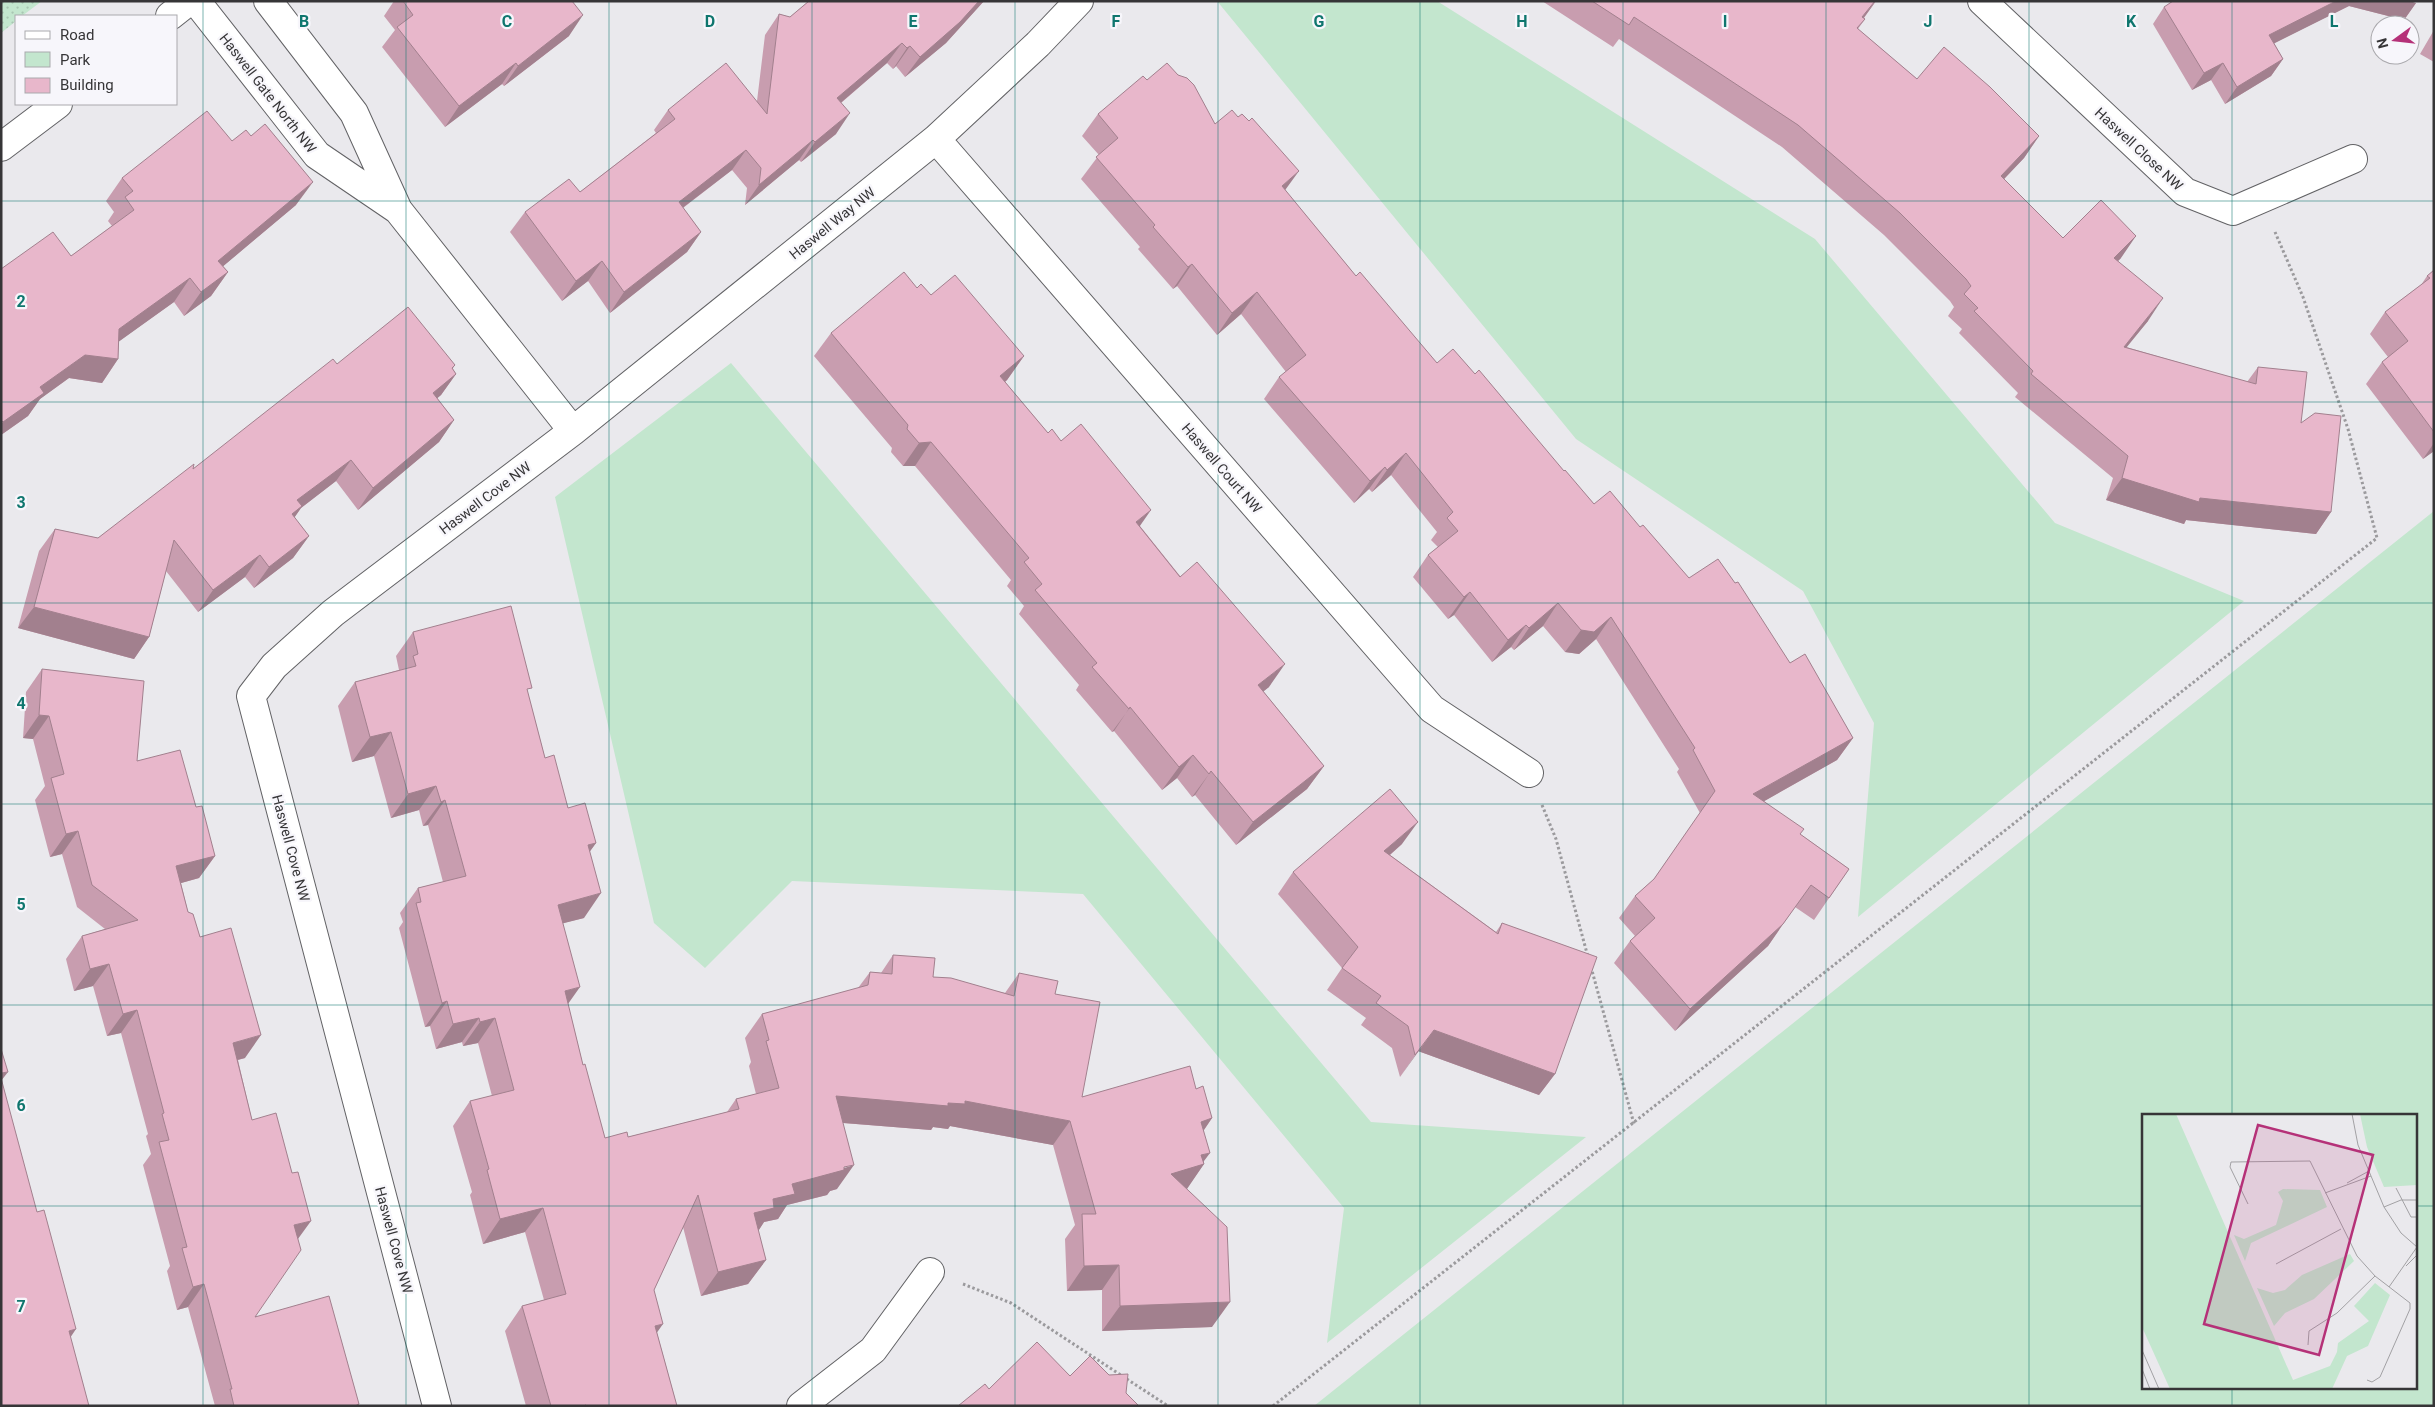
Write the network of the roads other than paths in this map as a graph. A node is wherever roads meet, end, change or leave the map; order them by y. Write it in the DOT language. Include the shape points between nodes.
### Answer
graph roads {
  1 [pos="189,1"];
  2 [pos="196,1"];
  3 [pos="268,1"];
  4 [pos="1080,1"];
  5 [pos="1982,1"];
  6 [pos="171,15"];
  7 [pos="57,105"];
  8 [pos="936,139"];
  9 [pos="1,147"];
  10 [pos="2353,159"];
  11 [pos="398,210"];
  12 [pos="573,431"];
  13 [pos="1529,773"];
  14 [pos="930,1272"];
  15 [pos="437,1406"];
  16 [pos="801,1406"];
  1 -- 6 [label="street"];
  2 -- 11 [label="street, Haswell Gate North NW" via="318,155"];
  3 -- 11 [label="street, Haswell Gate North NW" via="354,113"];
  4 -- 8 [label="street, Haswell Way NW"];
  5 -- 10 [label="street, Haswell Close NW" via="2185,192 2233,211"];
  7 -- 9 [label="street"];
  8 -- 12 [label="street, Haswell Way NW"];
  8 -- 13 [label="street, Haswell Court NW" via="1432,709"];
  11 -- 12 [label="street, Haswell Gate North NW"];
  12 -- 15 [label="street, Haswell Cove NW" via="333,613 274,666 251,696"];
  14 -- 16 [label="street" via="872,1350"];
}
